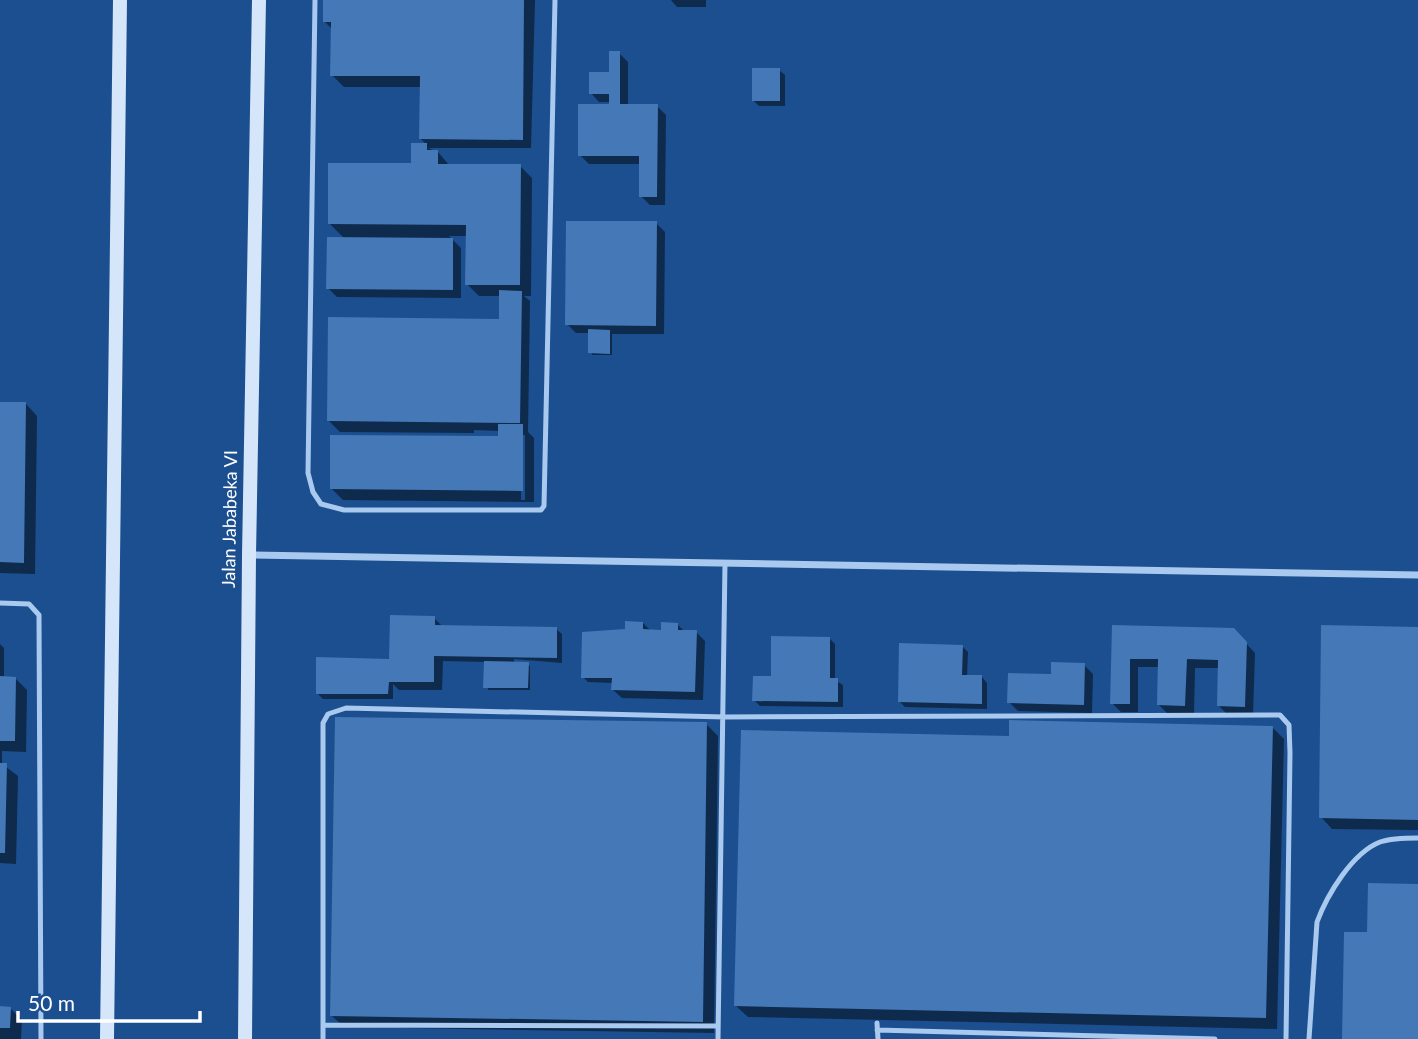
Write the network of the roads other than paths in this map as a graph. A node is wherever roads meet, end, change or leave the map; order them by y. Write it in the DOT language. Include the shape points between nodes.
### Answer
graph roads {
  1 [pos="120,0"];
  2 [pos="259,0"];
  3 [pos="315,0"];
  4 [pos="555,0"];
  5 [pos="249,555"];
  6 [pos="726,563"];
  7 [pos="1418,575"];
  8 [pos="0,603"];
  9 [pos="725,717"];
  10 [pos="1418,838"];
  11 [pos="323,1025"];
  12 [pos="718,1026"];
  13 [pos="41,1039"];
  14 [pos="107,1039"];
  15 [pos="245,1039"];
  16 [pos="323,1039"];
  17 [pos="718,1039"];
  18 [pos="878,1039"];
  19 [pos="1215,1039"];
  20 [pos="1286,1039"];
  21 [pos="1308,1039"];
  1 -- 14 [label="street"];
  2 -- 5 [label="street, Jalan Jababeka VI"];
  3 -- 4 [label="lane" via="308,473 321,504 344,510 541,510 544,506"];
  5 -- 6 [label="street"];
  5 -- 15 [label="street, Jalan Jababeka VI"];
  6 -- 7 [label="street"];
  6 -- 9 [label="lane"];
  8 -- 13 [label="lane" via="29,604 39,615"];
  9 -- 11 [label="lane" via="345,708 328,714 323,730"];
  9 -- 12 [label="lane"];
  9 -- 20 [label="lane" via="1274,713 1283,717 1289,724 1290,753"];
  10 -- 21 [label="lane" via="1370,848 1320,913"];
  11 -- 12 [label="lane"];
  11 -- 16 [label="lane"];
  12 -- 17 [label="lane"];
  18 -- 19 [label="lane" via="877,1027"];
}
